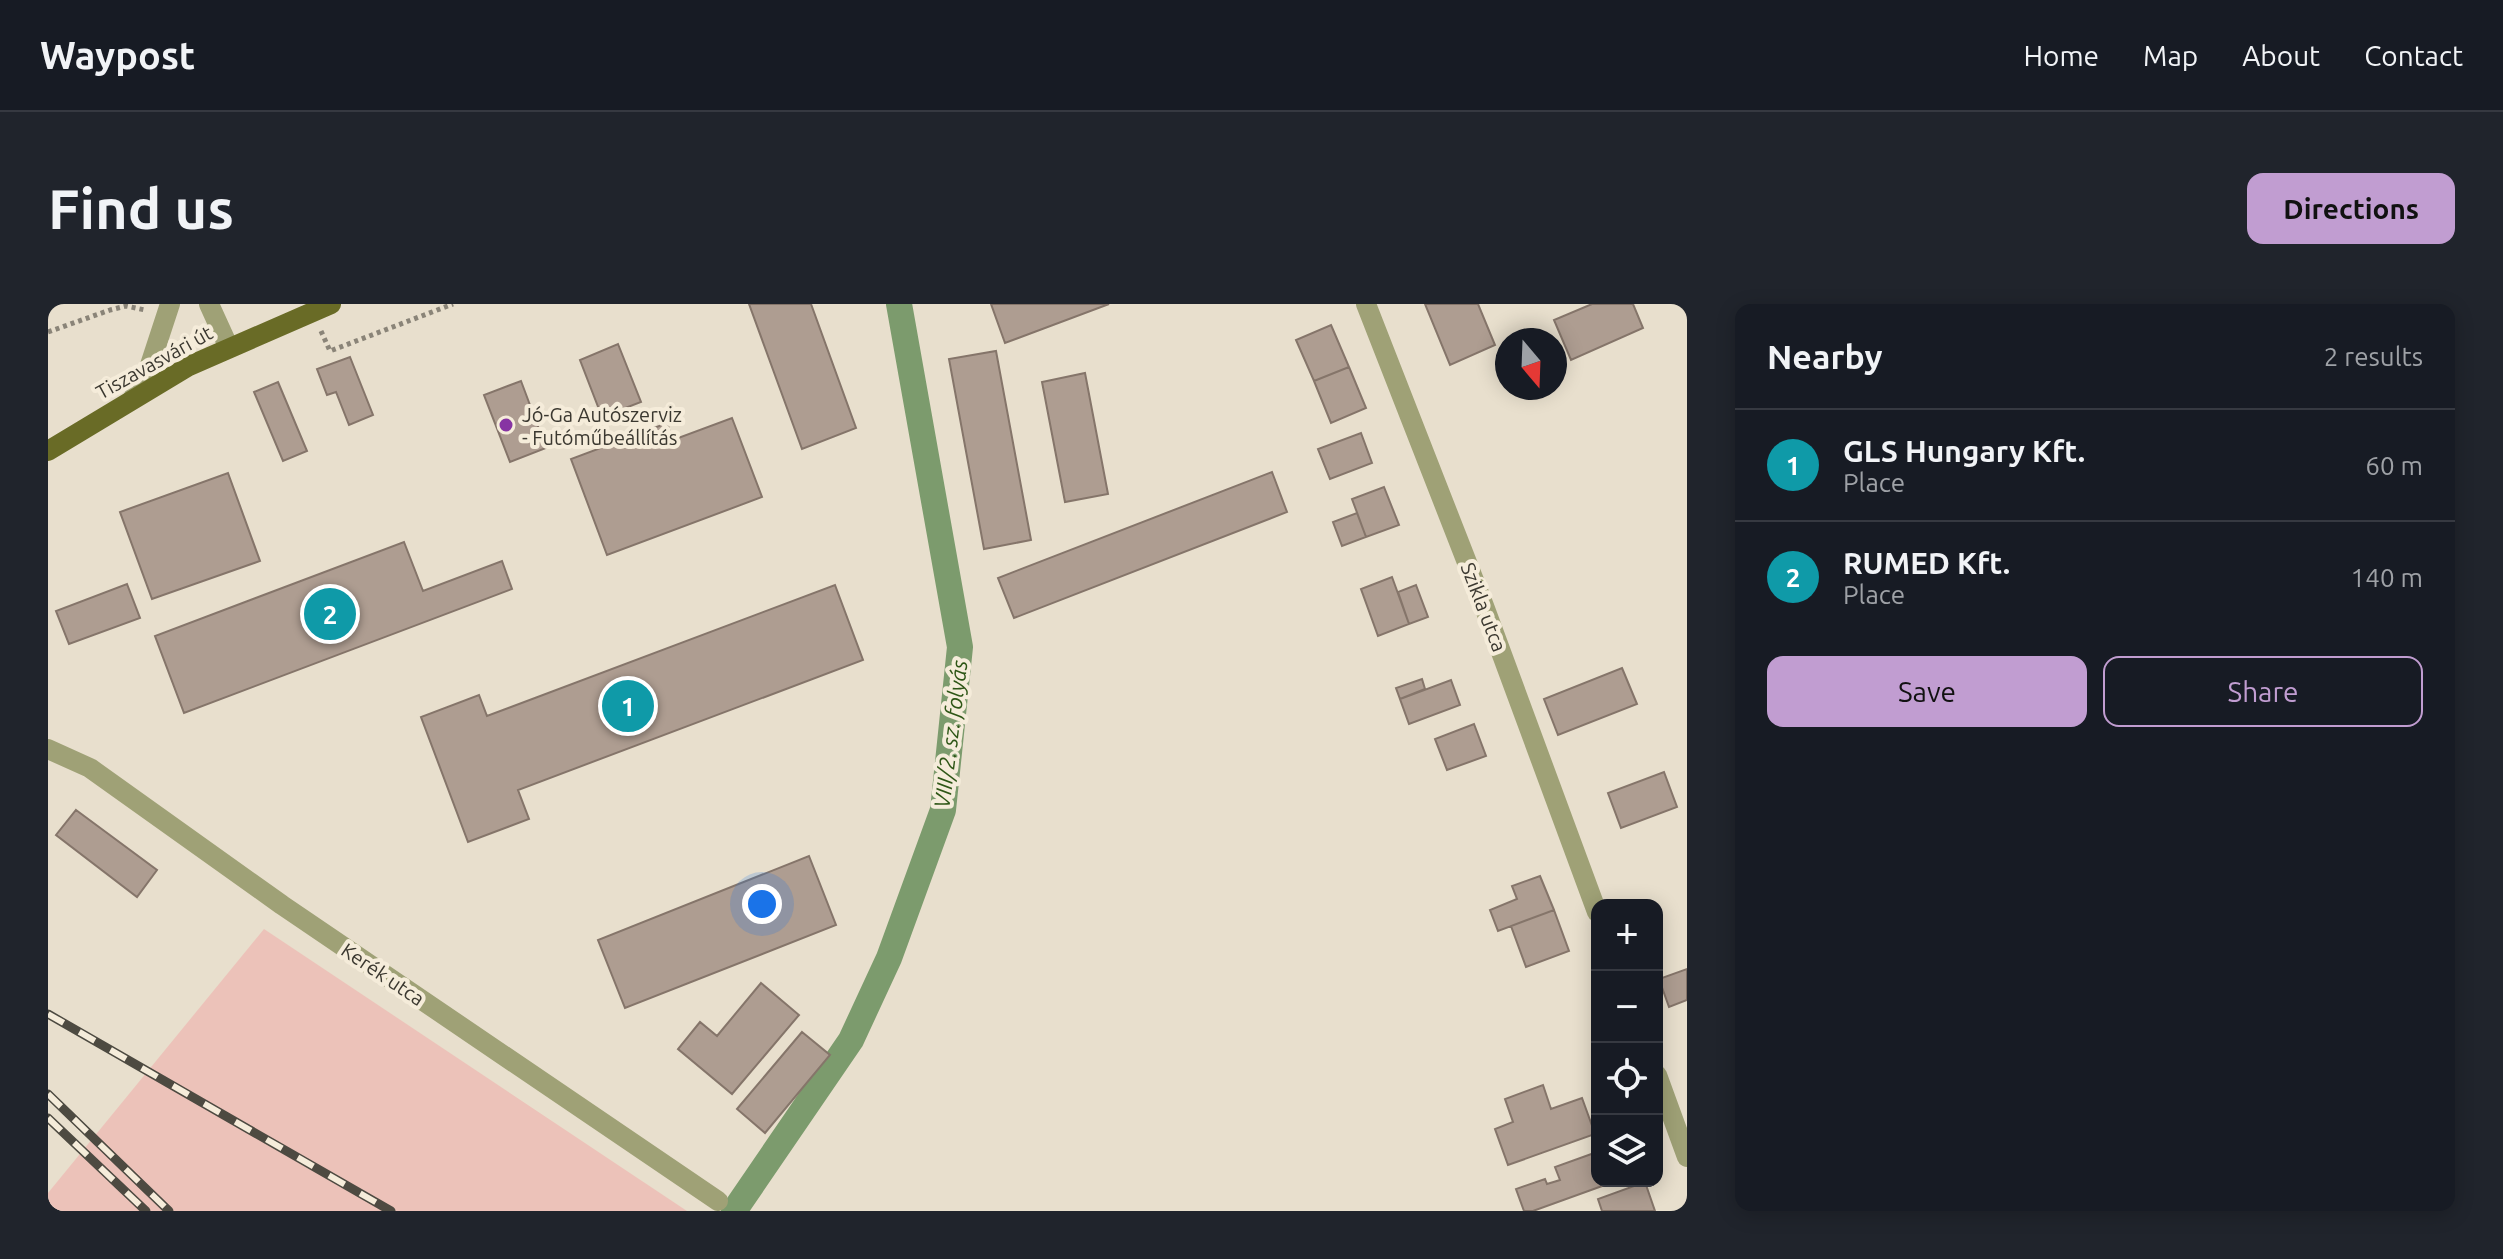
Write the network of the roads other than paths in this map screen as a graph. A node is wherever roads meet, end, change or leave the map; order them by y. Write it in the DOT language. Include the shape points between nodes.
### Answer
graph roads {
  1 [pos="209,304"];
  2 [pos="331,304"];
  3 [pos="1366,304"];
  4 [pos="168,309"];
  5 [pos="229,348"];
  6 [pos="133,398"];
  7 [pos="48,451"];
  8 [pos="48,749"];
  9 [pos="1592,899"];
  10 [pos="1663,1091"];
  11 [pos="1687,1157"];
  12 [pos="718,1201"];
  1 -- 5 [label="street"];
  2 -- 5 [label="main road, Tiszavasvári út"];
  3 -- 9 [label="street, Szikla utca"];
  4 -- 6 [label="street" via="148,371"];
  5 -- 6 [label="main road, Tiszavasvári út"];
  6 -- 7 [label="main road, Tiszavasvári út"];
  8 -- 12 [label="street, Kerék utca" via="90,768"];
  10 -- 11 [label="street"];
}
